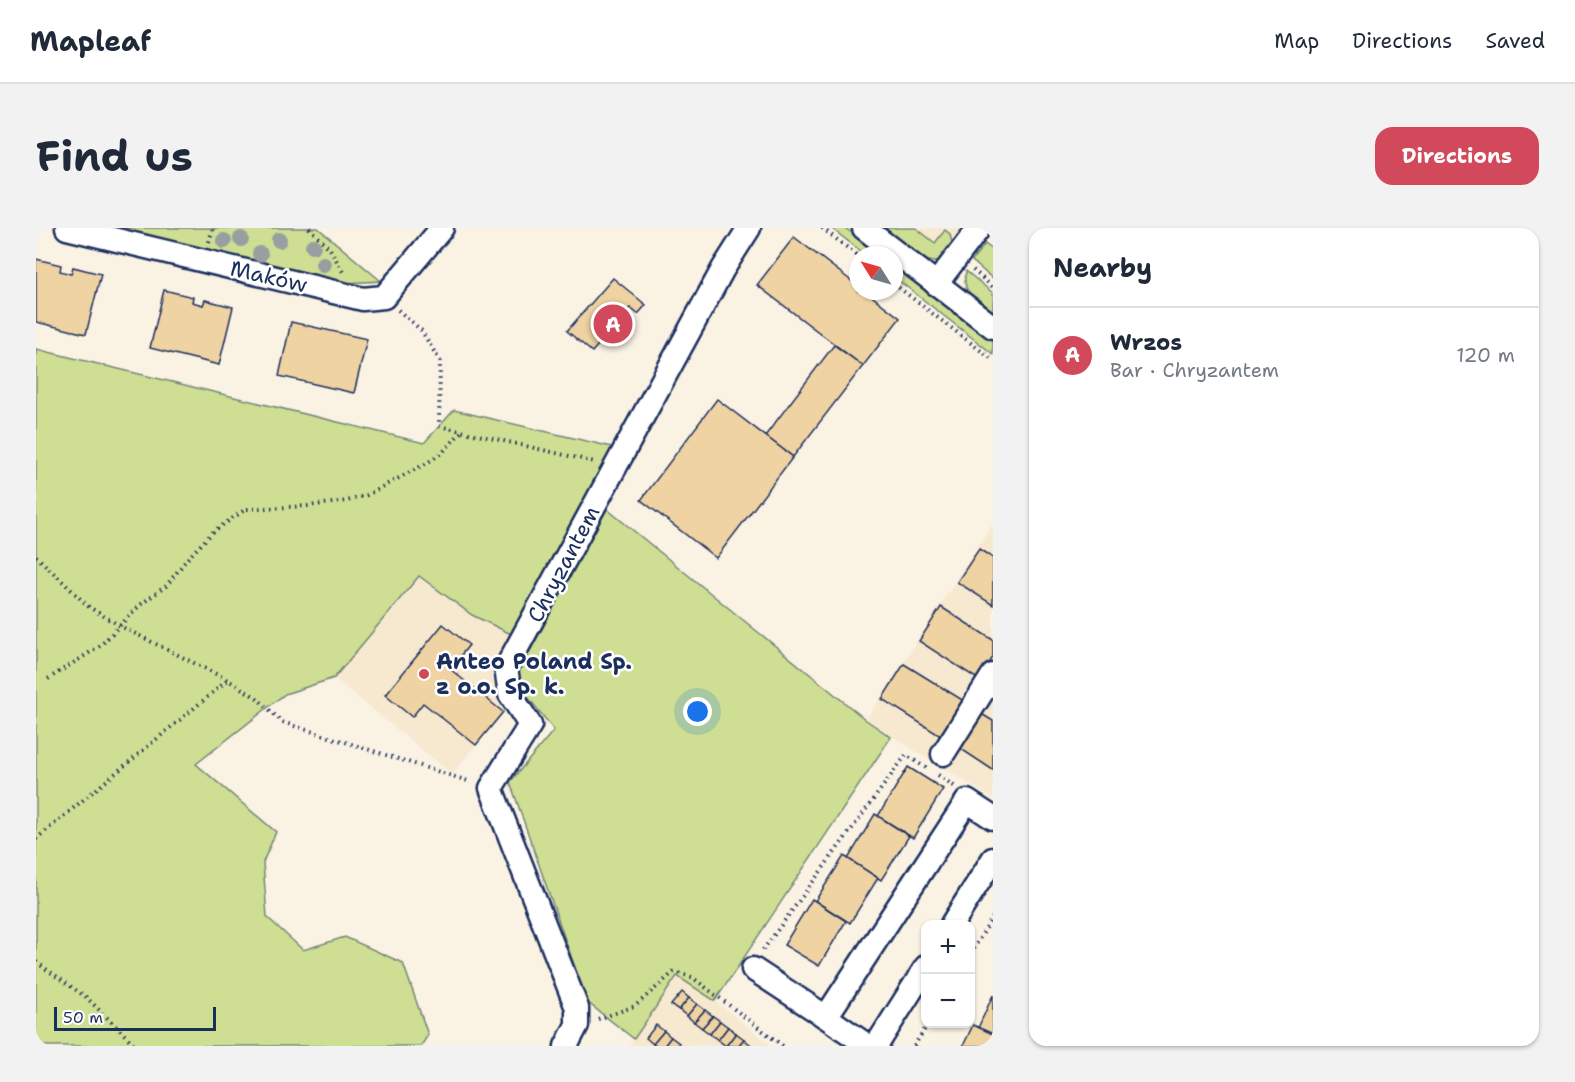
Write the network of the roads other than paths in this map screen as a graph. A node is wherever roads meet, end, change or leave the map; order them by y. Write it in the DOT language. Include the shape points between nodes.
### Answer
graph roads {
  1 [pos="67,228"];
  2 [pos="442,228"];
  3 [pos="749,228"];
  4 [pos="864,228"];
  5 [pos="979,228"];
  6 [pos="936,284"];
  7 [pos="993,327"];
  8 [pos="993,675"];
  9 [pos="935,765"];
  10 [pos="993,818"];
  11 [pos="993,859"];
  12 [pos="955,920"];
  13 [pos="753,969"];
  14 [pos="922,974"];
  15 [pos="826,1017"];
  16 [pos="566,1046"];
  17 [pos="868,1046"];
  18 [pos="876,1046"];
  1 -- 2 [label="street, Maków" via="363,299 384,297"];
  3 -- 16 [label="street, Chryzantem" via="506,668 510,694 530,725 491,788 577,1017"];
  4 -- 6 [label="street"];
  5 -- 6 [label="street"];
  6 -- 7 [label="street"];
  8 -- 9 [label="street"];
  10 -- 15 [label="street" via="967,801"];
  11 -- 12 [label="street"];
  13 -- 15 [label="street"];
  14 -- 18 [label="street"];
  15 -- 17 [label="street"];
}
